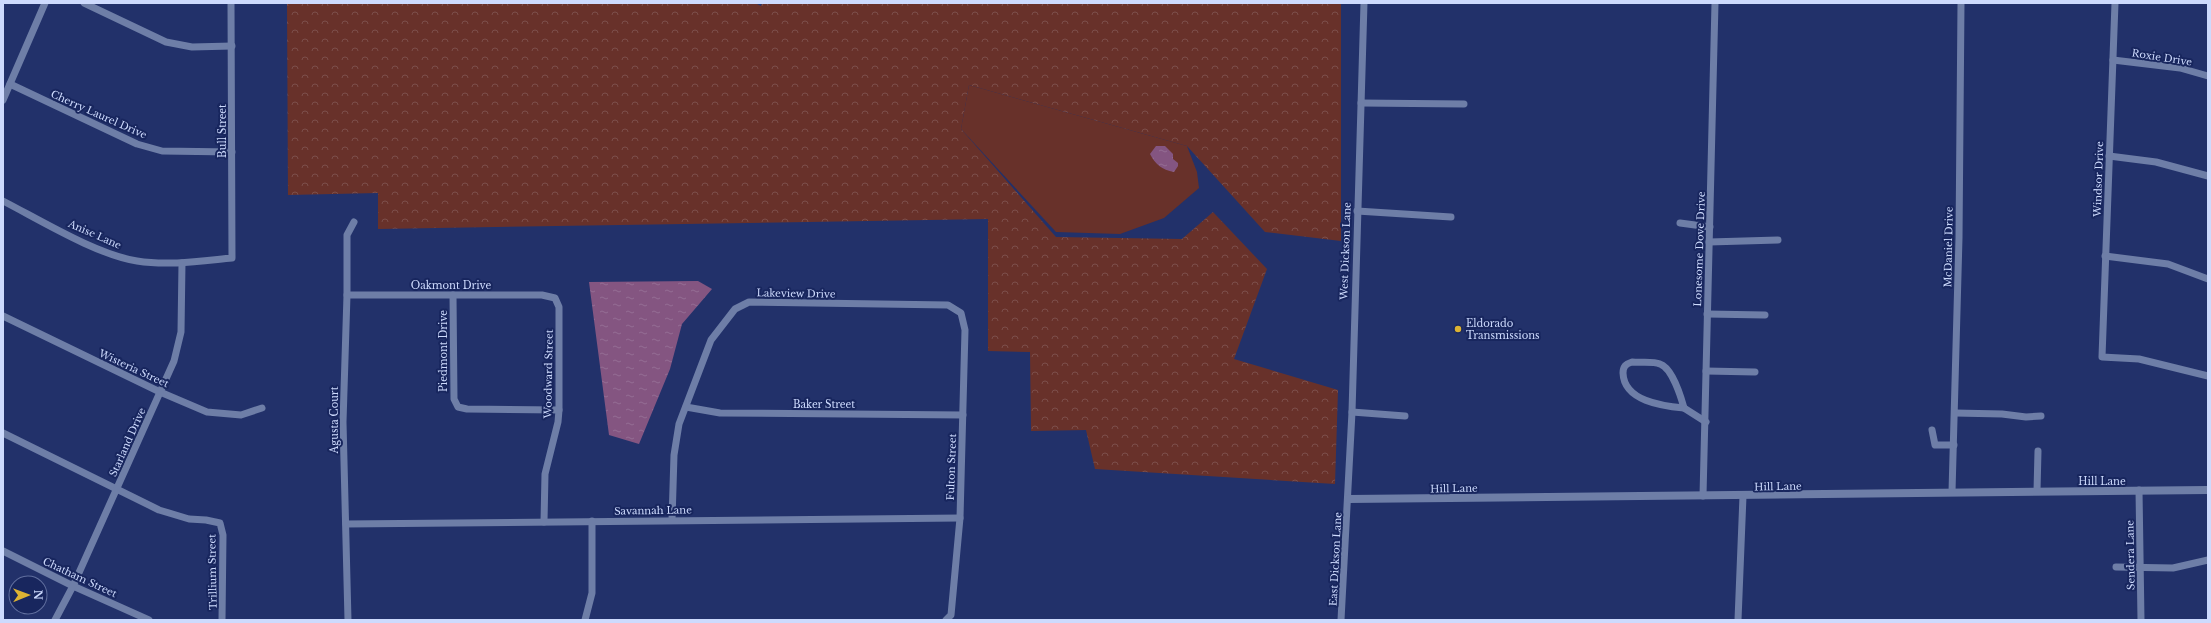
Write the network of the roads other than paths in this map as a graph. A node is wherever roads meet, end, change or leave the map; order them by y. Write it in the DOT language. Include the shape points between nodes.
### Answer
graph roads {
  1 [pos="45,3"];
  2 [pos="84,3"];
  3 [pos="231,3"];
  4 [pos="1364,3"];
  5 [pos="1715,3"];
  6 [pos="1961,3"];
  7 [pos="2115,3"];
  8 [pos="232,46"];
  9 [pos="2113,60"];
  10 [pos="2208,76"];
  11 [pos="10,84"];
  12 [pos="3,100"];
  13 [pos="1361,103"];
  14 [pos="1464,104"];
  15 [pos="232,152"];
  16 [pos="2109,156"];
  17 [pos="2208,176"];
  18 [pos="3,201"];
  19 [pos="1357,211"];
  20 [pos="1451,217"];
  21 [pos="354,222"];
  22 [pos="1680,223"];
  23 [pos="1710,227"];
  24 [pos="1778,240"];
  25 [pos="1709,242"];
  26 [pos="2106,256"];
  27 [pos="232,258"];
  28 [pos="182,263"];
  29 [pos="2208,279"];
  30 [pos="348,295"];
  31 [pos="453,295"];
  32 [pos="555,298"];
  33 [pos="961,313"];
  34 [pos="1707,314"];
  35 [pos="1765,315"];
  36 [pos="3,316"];
  37 [pos="1706,371"];
  38 [pos="1755,372"];
  39 [pos="2208,376"];
  40 [pos="160,392"];
  41 [pos="686,407"];
  42 [pos="262,408"];
  43 [pos="1684,408"];
  44 [pos="559,410"];
  45 [pos="1352,412"];
  46 [pos="1955,413"];
  47 [pos="963,415"];
  48 [pos="1405,416"];
  49 [pos="2041,416"];
  50 [pos="1706,422"];
  51 [pos="1932,430"];
  52 [pos="3,433"];
  53 [pos="1954,445"];
  54 [pos="2038,451"];
  55 [pos="117,489"];
  56 [pos="2139,490"];
  57 [pos="2208,490"];
  58 [pos="2037,491"];
  59 [pos="1952,492"];
  60 [pos="1702,496"];
  61 [pos="1743,496"];
  62 [pos="1348,499"];
  63 [pos="960,518"];
  64 [pos="672,520"];
  65 [pos="592,521"];
  66 [pos="544,522"];
  67 [pos="346,524"];
  68 [pos="3,551"];
  69 [pos="2208,560"];
  70 [pos="2116,567"];
  71 [pos="2140,567"];
  72 [pos="74,586"];
  73 [pos="55,620"];
  74 [pos="149,620"];
  75 [pos="222,620"];
  76 [pos="348,620"];
  77 [pos="587,620"];
  78 [pos="946,620"];
  79 [pos="1341,620"];
  80 [pos="1738,620"];
  81 [pos="2141,620"];
  1 -- 11 [label="street"];
  2 -- 8 [label="street" via="166,42 192,47"];
  3 -- 8 [label="street, Bull Street"];
  4 -- 13 [label="street, West Dickson Lane"];
  5 -- 23 [label="street, Lonesome Dove Drive"];
  6 -- 46 [label="street, McDaniel Drive"];
  7 -- 9 [label="street, Windsor Drive"];
  8 -- 15 [label="street, Bull Street"];
  9 -- 10 [label="street, Roxie Drive" via="2180,68"];
  9 -- 16 [label="street, Windsor Drive"];
  11 -- 12 [label="street"];
  11 -- 15 [label="street, Cherry Laurel Drive" via="138,144 162,151"];
  13 -- 14 [label="street"];
  13 -- 19 [label="street, West Dickson Lane"];
  15 -- 27 [label="street, Bull Street"];
  16 -- 17 [label="street" via="2156,162"];
  16 -- 26 [label="street, Windsor Drive"];
  18 -- 28 [label="street, Anise Lane" via="99,250 137,261"];
  19 -- 20 [label="street"];
  19 -- 45 [label="street, West Dickson Lane"];
  21 -- 30 [label="street, Agusta Court" via="346,235"];
  22 -- 23 [label="street"];
  23 -- 25 [label="street, Lonesome Dove Drive"];
  24 -- 25 [label="street"];
  25 -- 34 [label="street, Lonesome Dove Drive"];
  26 -- 29 [label="street" via="2168,264"];
  26 -- 39 [label="street, Windsor Drive" via="2102,357 2140,358"];
  27 -- 28 [label="street, Anise Lane"];
  28 -- 40 [label="street, Starland Drive" via="181,332 174,362"];
  30 -- 31 [label="street, Oakmont Drive"];
  30 -- 67 [label="street, Agusta Court" via="343,422"];
  31 -- 32 [label="street, Oakmont Drive" via="542,294"];
  31 -- 44 [label="street, Piedmont Drive" via="454,399 458,407"];
  32 -- 44 [label="street, Woodward Street" via="559,307"];
  33 -- 41 [label="street, Lakeview Drive" via="948,305 749,302 735,309 710,340"];
  33 -- 47 [label="street, Fulton Street" via="965,330"];
  34 -- 35 [label="street"];
  34 -- 37 [label="street, Lonesome Dove Drive"];
  36 -- 40 [label="street, Wisteria Street"];
  37 -- 38 [label="street"];
  37 -- 50 [label="street, Lonesome Dove Drive"];
  40 -- 42 [label="street, Wisteria Street" via="207,412 241,415"];
  40 -- 55 [label="street, Starland Drive"];
  41 -- 47 [label="street, Baker Street" via="720,413"];
  41 -- 64 [label="street, Lakeview Drive" via="674,455"];
  43 -- 43 [label="street" via="1654,404 1627,388 1623,368 1632,362 1665,366 1678,389"];
  43 -- 50 [label="street"];
  44 -- 66 [label="street, Woodward Street" via="545,474"];
  45 -- 48 [label="street"];
  45 -- 62 [label="street, West Dickson Lane"];
  46 -- 49 [label="street"];
  46 -- 53 [label="street, McDaniel Drive"];
  47 -- 63 [label="street, Fulton Street"];
  50 -- 60 [label="street, Lonesome Dove Drive"];
  51 -- 53 [label="street" via="1935,445"];
  52 -- 55 [label="street"];
  53 -- 59 [label="street, McDaniel Drive"];
  54 -- 58 [label="street"];
  55 -- 72 [label="street, Starland Drive"];
  55 -- 75 [label="street, Trillium Street" via="159,510 189,519 220,523 223,535"];
  56 -- 57 [label="street, Hill Lane"];
  56 -- 58 [label="street, Hill Lane"];
  56 -- 71 [label="street, Sendera Lane"];
  58 -- 59 [label="street, Hill Lane"];
  59 -- 61 [label="street, Hill Lane"];
  60 -- 61 [label="street, Hill Lane"];
  60 -- 62 [label="street, Hill Lane"];
  61 -- 80 [label="street"];
  62 -- 79 [label="street, East Dickson Lane"];
  63 -- 64 [label="street, Savannah Lane"];
  63 -- 78 [label="street, Fulton Street" via="951,615"];
  64 -- 65 [label="street, Savannah Lane"];
  65 -- 66 [label="street, Savannah Lane"];
  65 -- 77 [label="street" via="592,594"];
  66 -- 67 [label="street, Savannah Lane"];
  67 -- 76 [label="street, Agusta Court"];
  68 -- 72 [label="street, Chatham Street"];
  69 -- 71 [label="street" via="2173,568"];
  70 -- 71 [label="street"];
  71 -- 81 [label="street, Sendera Lane"];
  72 -- 73 [label="street, Starland Drive"];
  72 -- 74 [label="street, Chatham Street"];
}
